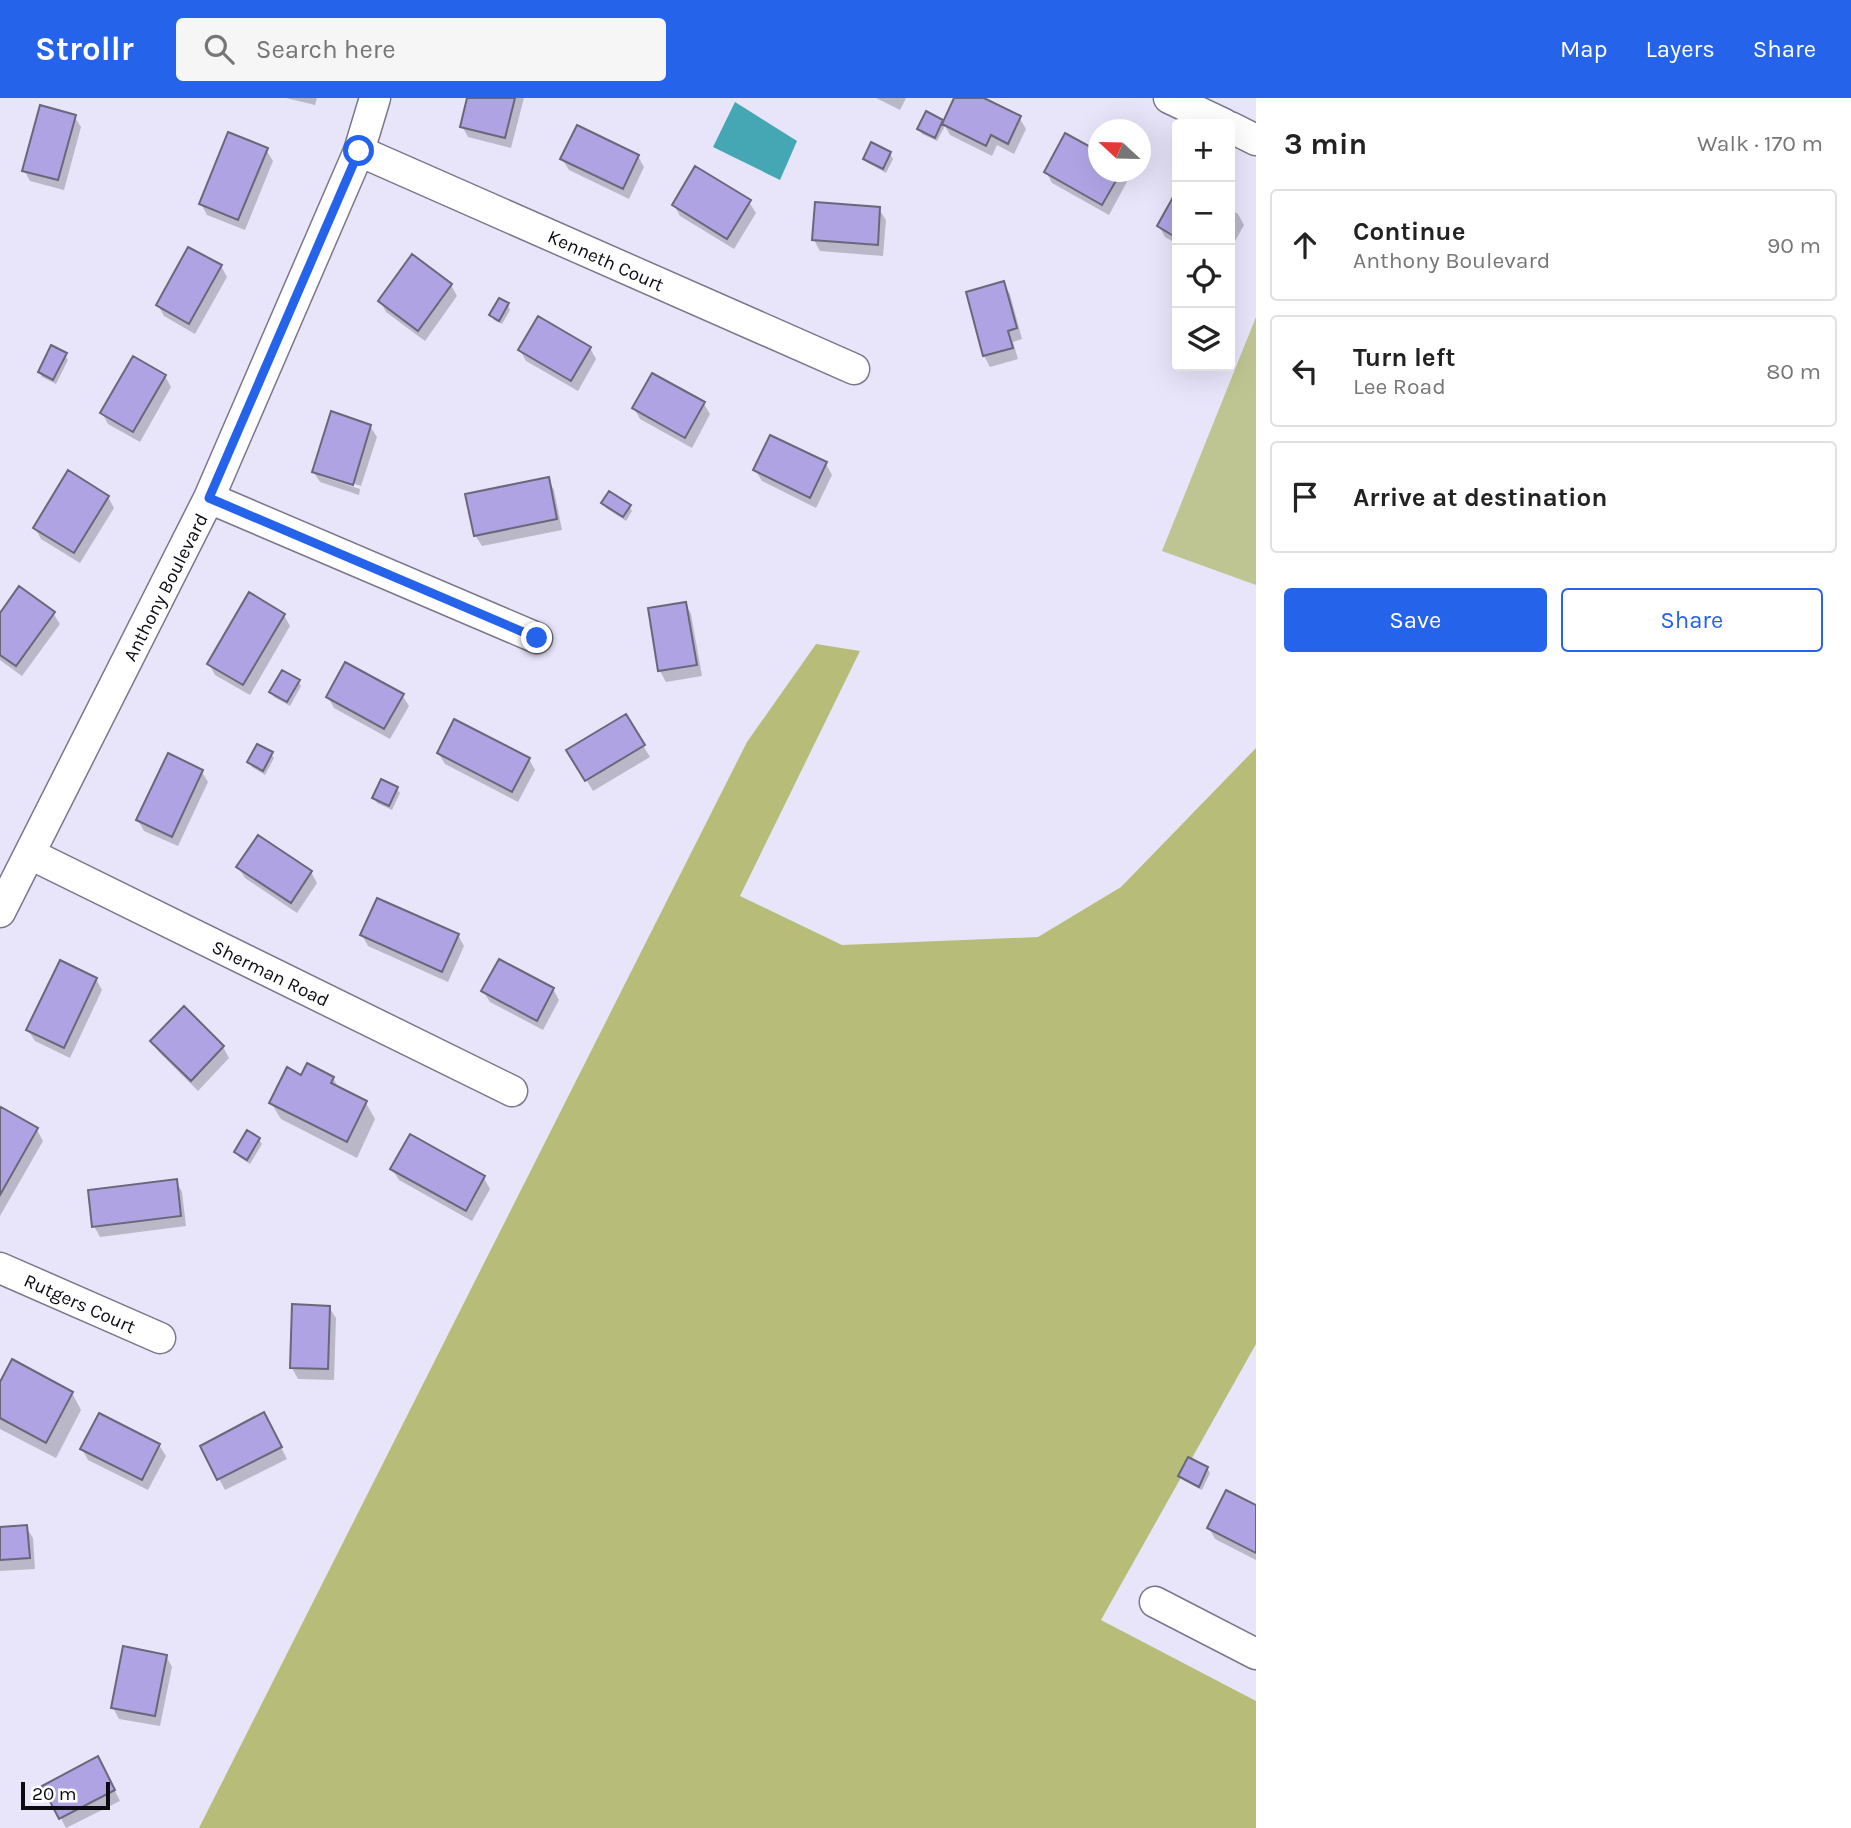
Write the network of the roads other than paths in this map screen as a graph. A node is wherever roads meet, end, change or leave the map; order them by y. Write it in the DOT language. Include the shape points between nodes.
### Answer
graph roads {
  1 [pos="375,98"];
  2 [pos="1168,98"];
  3 [pos="1213,119"];
  4 [pos="1235,130"];
  5 [pos="1256,140"];
  6 [pos="359,151"];
  7 [pos="854,369"];
  8 [pos="209,498"];
  9 [pos="537,638"];
  10 [pos="30,854"];
  11 [pos="0,912"];
  12 [pos="512,1091"];
  13 [pos="0,1268"];
  14 [pos="160,1338"];
  15 [pos="1155,1602"];
  16 [pos="1256,1654"];
  1 -- 6 [label="street, Anthony Boulevard"];
  2 -- 3 [label="street"];
  4 -- 5 [label="street"];
  6 -- 7 [label="street, Kenneth Court"];
  6 -- 8 [label="street, Anthony Boulevard"];
  8 -- 9 [label="street"];
  8 -- 10 [label="street, Anthony Boulevard"];
  10 -- 11 [label="street, Anthony Boulevard"];
  10 -- 12 [label="street, Sherman Road"];
  13 -- 14 [label="street, Rutgers Court"];
  15 -- 16 [label="street"];
}
